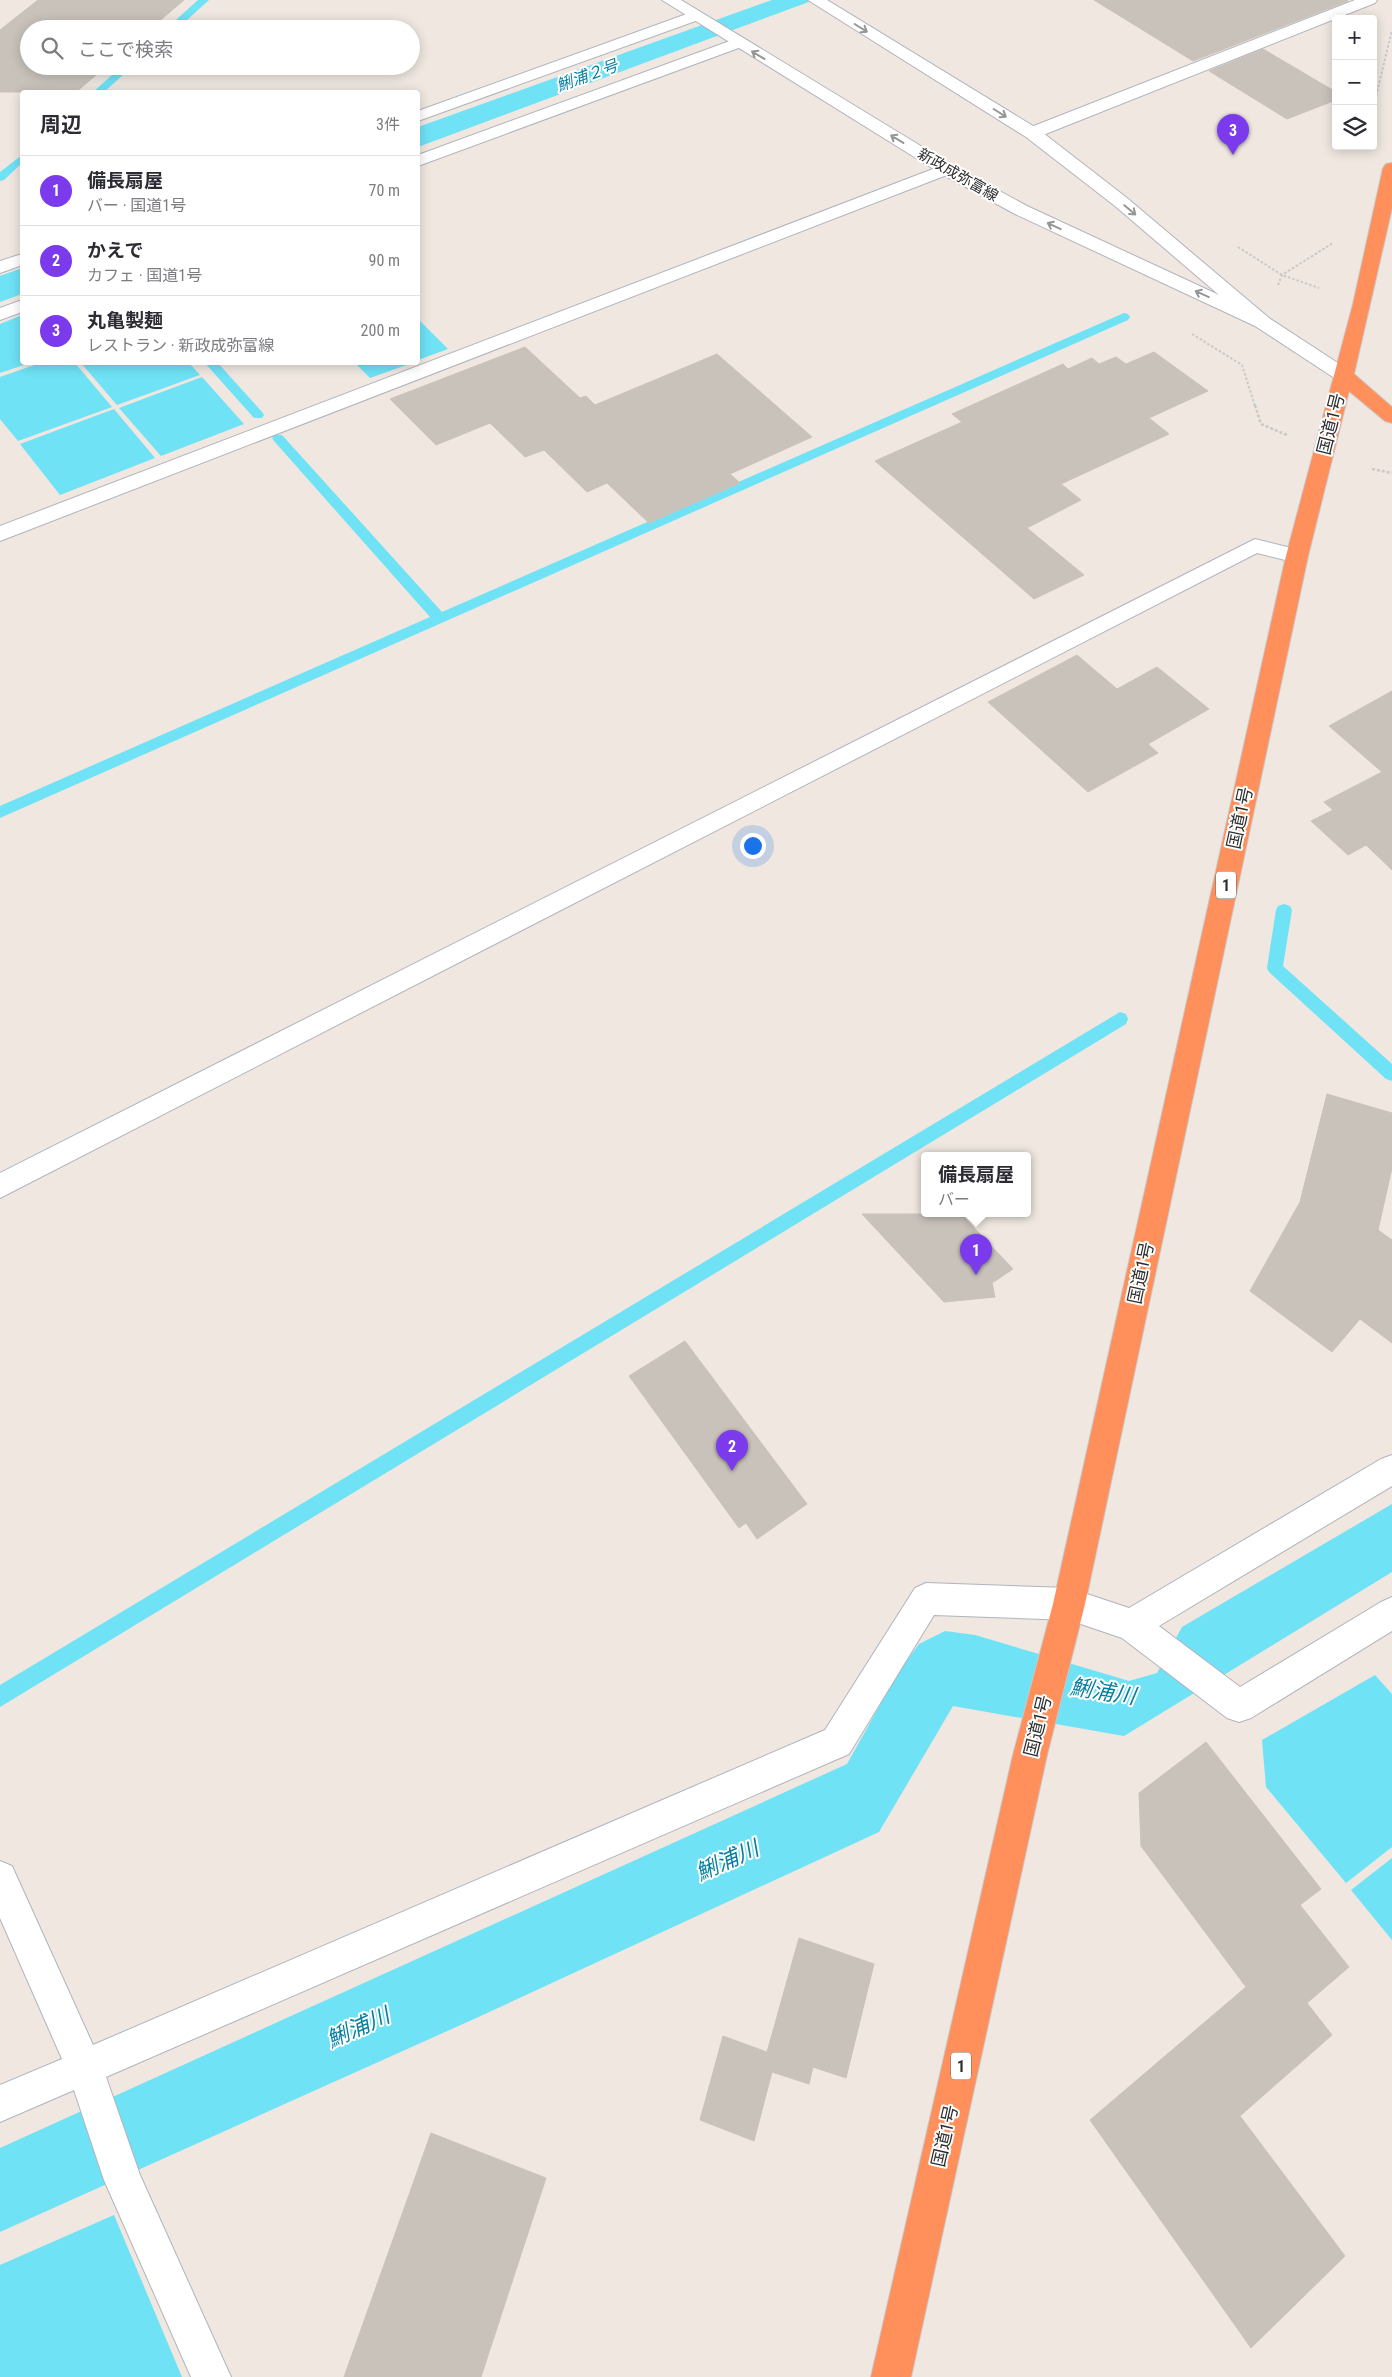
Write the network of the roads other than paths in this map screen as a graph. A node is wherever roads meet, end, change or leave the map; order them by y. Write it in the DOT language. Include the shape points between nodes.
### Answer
graph roads {
  1 [pos="670,0"];
  2 [pos="1369,0"];
  3 [pos="818,1"];
  4 [pos="698,18"];
  5 [pos="734,40"];
  6 [pos="420,115"];
  7 [pos="1032,133"];
  8 [pos="420,160"];
  9 [pos="1392,168"];
  10 [pos="946,169"];
  11 [pos="20,261"];
  12 [pos="0,268"];
  13 [pos="20,307"];
  14 [pos="0,314"];
  15 [pos="1262,322"];
  16 [pos="1343,375"];
  17 [pos="1392,395"];
  18 [pos="1392,416"];
  19 [pos="0,534"];
  20 [pos="1297,556"];
  21 [pos="0,1186"];
  22 [pos="1392,1469"];
  23 [pos="1067,1611"];
  24 [pos="1392,1613"];
  25 [pos="1131,1625"];
  26 [pos="0,1878"];
  27 [pos="89,2080"];
  28 [pos="0,2104"];
  29 [pos="211,2377"];
  30 [pos="891,2377"];
  1 -- 4 [label="street, 新政成弥富線"];
  2 -- 7 [label="street"];
  3 -- 7 [label="street, 新政成弥富線, one-way"];
  4 -- 5 [label="street, 新政成弥富線"];
  4 -- 6 [label="street"];
  5 -- 8 [label="street"];
  10 -- 5 [label="street, 新政成弥富線, one-way"];
  7 -- 15 [label="street, 新政成弥富線, one-way" via="1121,202"];
  9 -- 16 [label="highway, 国道1号 / 1"];
  15 -- 10 [label="street, 新政成弥富線, one-way" via="1021,210"];
  10 -- 19 [label="street"];
  11 -- 12 [label="street"];
  13 -- 14 [label="street"];
  15 -- 16 [label="street, 新政成弥富線"];
  16 -- 17 [label="highway"];
  16 -- 18 [label="highway"];
  16 -- 20 [label="highway, 国道1号 / 1"];
  20 -- 21 [label="street" via="1255,546"];
  20 -- 23 [label="highway, 国道1号 / 1"];
  22 -- 25 [label="street"];
  23 -- 25 [label="street"];
  23 -- 27 [label="street" via="926,1599 838,1742"];
  23 -- 30 [label="highway, 国道1号 / 1" via="1030,1755"];
  24 -- 25 [label="street" via="1239,1706"];
  26 -- 27 [label="street"];
  27 -- 28 [label="street"];
  27 -- 29 [label="street" via="123,2180"];
}
